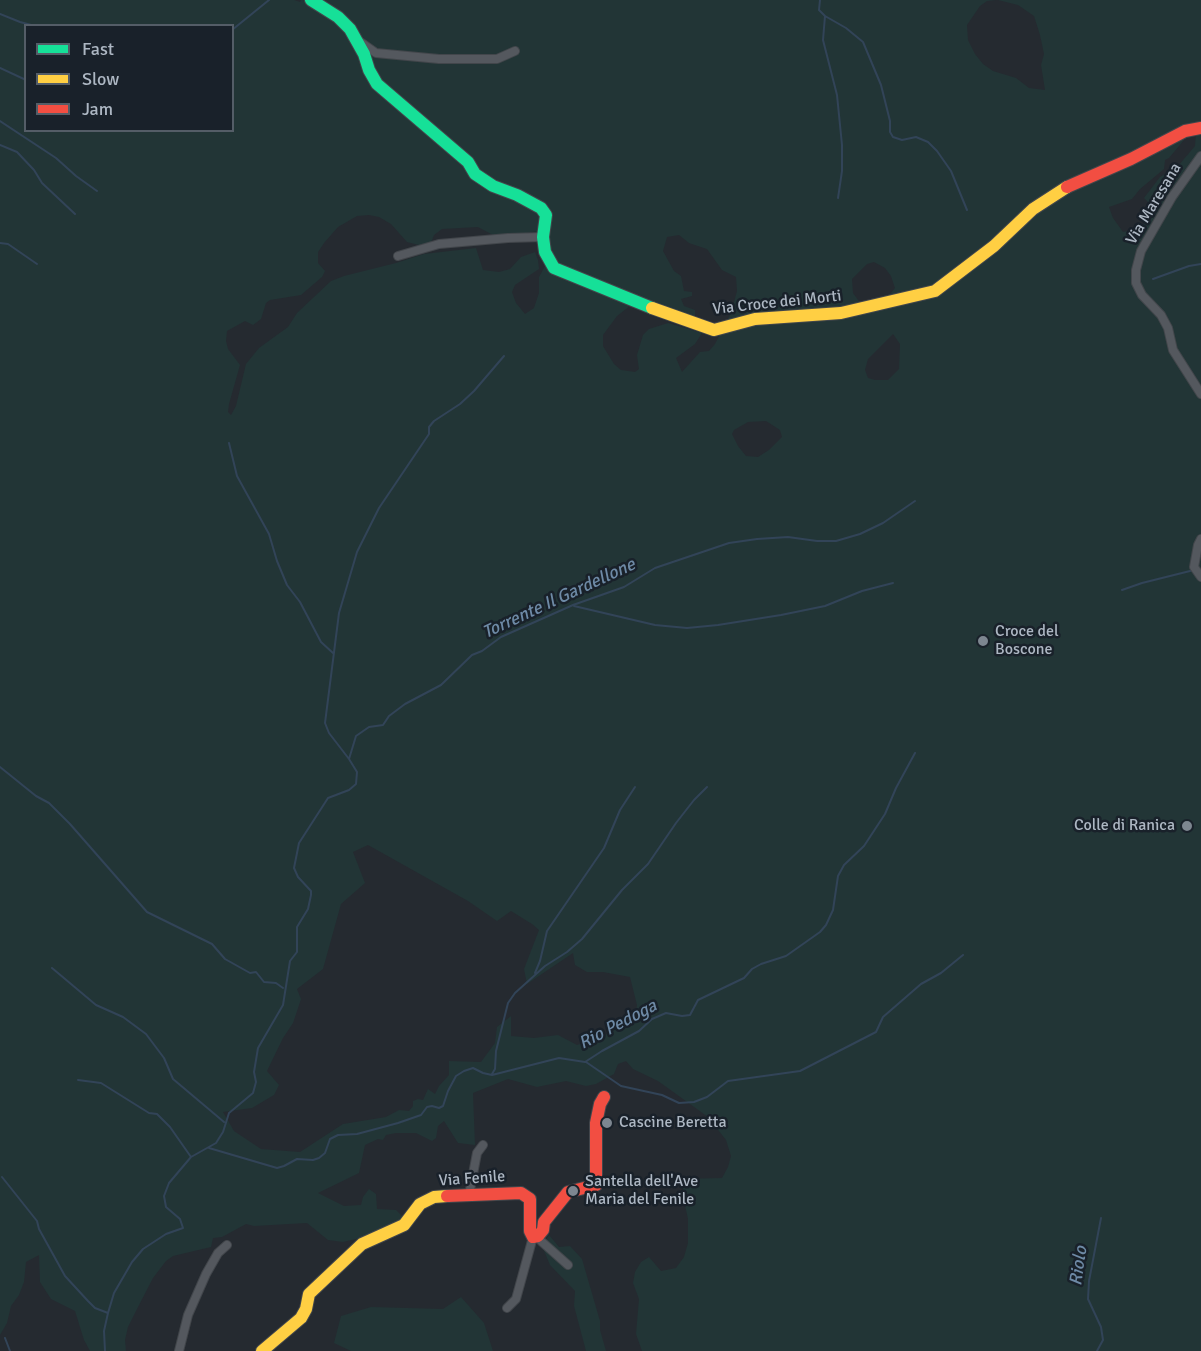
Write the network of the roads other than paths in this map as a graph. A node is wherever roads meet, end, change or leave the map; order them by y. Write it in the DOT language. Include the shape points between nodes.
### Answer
graph roads {
  1 [pos="311,0"];
  2 [pos="357,39"];
  3 [pos="515,51"];
  4 [pos="1201,128"];
  5 [pos="1201,156"];
  6 [pos="543,237"];
  7 [pos="398,256"];
  8 [pos="1201,394"];
  9 [pos="1201,538"];
  10 [pos="1201,577"];
  11 [pos="604,1097"];
  12 [pos="483,1145"];
  13 [pos="469,1195"];
  14 [pos="536,1237"];
  15 [pos="227,1245"];
  16 [pos="568,1265"];
  17 [pos="507,1308"];
  18 [pos="179,1351"];
  19 [pos="262,1351"];
  1 -- 2 [label="street, Via Croce dei Morti" via="338,17"];
  2 -- 3 [label="street" via="376,53 439,60 497,59"];
  2 -- 6 [label="street, Via Croce dei Morti" via="377,84 468,162 475,174 541,208 546,215"];
  4 -- 6 [label="street, Via Croce dei Morti" via="1185,131 1069,185 1033,209 935,291 841,314 755,319 714,330 628,300 554,268 545,252"];
  5 -- 8 [label="street, Via Maresana" via="1141,251 1136,270 1136,283 1142,295 1161,315 1173,350"];
  6 -- 7 [label="street" via="439,244"];
  9 -- 10 [label="street" via="1194,567"];
  11 -- 14 [label="street" via="596,1123 596,1185 568,1192"];
  12 -- 13 [label="street" via="477,1153"];
  13 -- 14 [label="street, Via Fenile" via="521,1193 530,1198 530,1231"];
  13 -- 19 [label="street, Via Fenile" via="435,1197 420,1204 404,1225 362,1244 309,1294 301,1318"];
  14 -- 16 [label="street"];
  14 -- 17 [label="street" via="516,1299"];
  15 -- 18 [label="street" via="206,1274 188,1315"];
}
